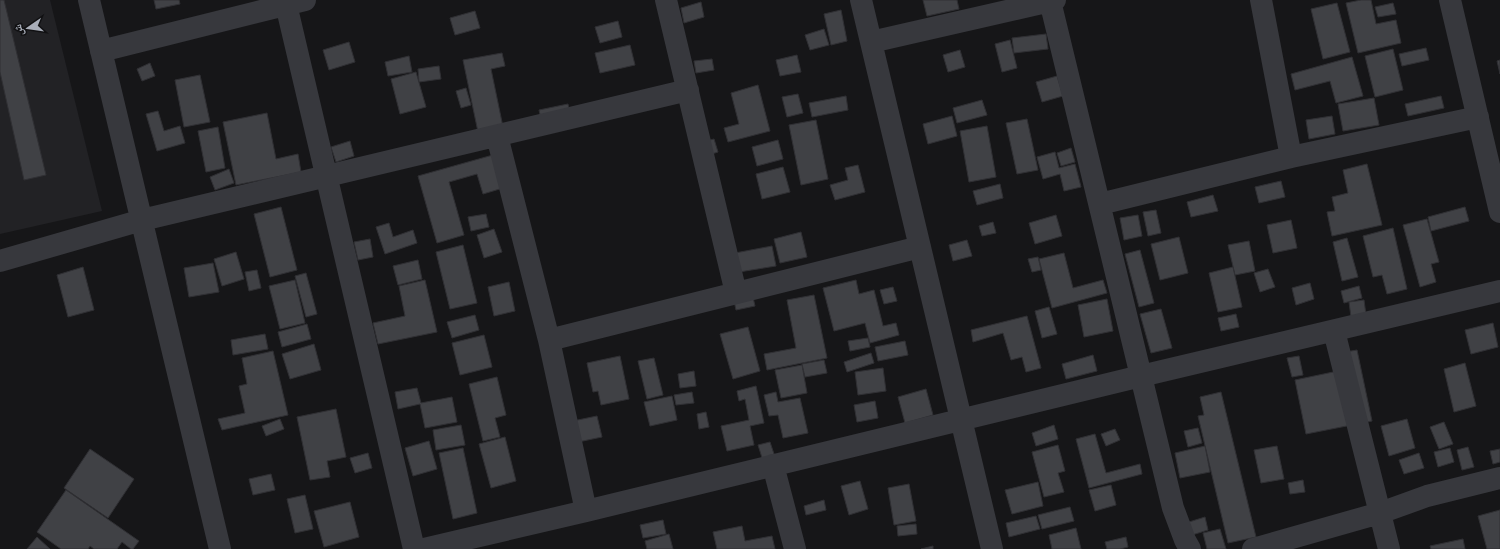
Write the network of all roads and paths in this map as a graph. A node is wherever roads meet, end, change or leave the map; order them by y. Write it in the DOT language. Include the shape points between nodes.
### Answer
graph roads {
  1 [pos="89,0"];
  2 [pos="666,0"];
  3 [pos="861,0"];
  4 [pos="1261,0"];
  5 [pos="1450,0"];
  6 [pos="1052,1"];
  7 [pos="292,2"];
  8 [pos="871,42"];
  9 [pos="101,51"];
  10 [pos="688,90"];
  11 [pos="1478,116"];
  12 [pos="497,136"];
  13 [pos="1291,158"];
  14 [pos="326,176"];
  15 [pos="1100,204"];
  16 [pos="1500,212"];
  17 [pos="142,220"];
  18 [pos="920,247"];
  19 [pos="0,260"];
  20 [pos="1500,291"];
  21 [pos="736,293"];
  22 [pos="1334,330"];
  23 [pos="549,340"];
  24 [pos="1141,376"];
  25 [pos="962,420"];
  26 [pos="773,465"];
  27 [pos="1500,478"];
  28 [pos="586,512"];
  29 [pos="1380,513"];
  30 [pos="220,549"];
  31 [pos="414,549"];
  32 [pos="424,549"];
  33 [pos="795,549"];
  34 [pos="992,549"];
  35 [pos="1190,549"];
  36 [pos="1253,549"];
  37 [pos="1389,549"];
  1 -- 9 [label="street"];
  2 -- 10 [label="street"];
  3 -- 8 [label="street"];
  4 -- 13 [label="street"];
  5 -- 11 [label="street"];
  6 -- 8 [label="street"];
  6 -- 15 [label="street"];
  7 -- 9 [label="street"];
  7 -- 14 [label="street"];
  8 -- 18 [label="street"];
  9 -- 17 [label="street"];
  10 -- 12 [label="street"];
  10 -- 21 [label="street"];
  11 -- 13 [label="street"];
  11 -- 16 [label="street"];
  12 -- 14 [label="street"];
  12 -- 23 [label="street"];
  13 -- 15 [label="street"];
  14 -- 17 [label="street"];
  14 -- 31 [label="street"];
  15 -- 24 [label="street"];
  17 -- 19 [label="street"];
  17 -- 30 [label="street"];
  18 -- 21 [label="street"];
  18 -- 25 [label="street"];
  20 -- 22 [label="street"];
  21 -- 23 [label="street"];
  22 -- 24 [label="street"];
  22 -- 29 [label="street"];
  23 -- 28 [label="street"];
  24 -- 25 [label="street"];
  24 -- 35 [label="street" via="1173,508"];
  25 -- 26 [label="street"];
  25 -- 34 [label="street"];
  26 -- 28 [label="street"];
  26 -- 33 [label="street"];
  27 -- 29 [label="street" via="1427,496"];
  28 -- 32 [label="street"];
  29 -- 36 [label="street"];
  29 -- 37 [label="street"];
}
